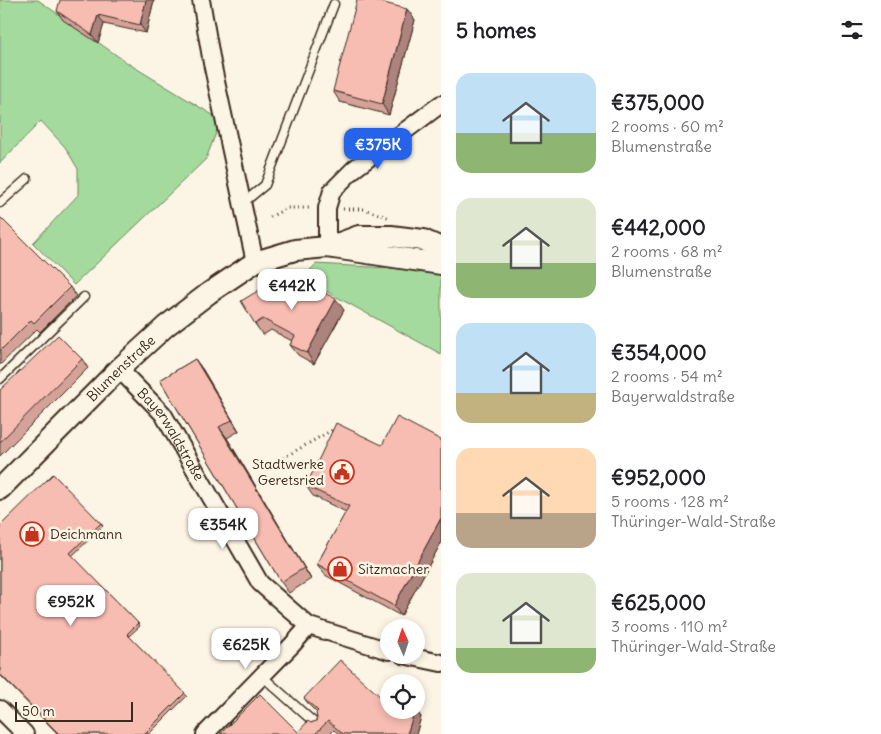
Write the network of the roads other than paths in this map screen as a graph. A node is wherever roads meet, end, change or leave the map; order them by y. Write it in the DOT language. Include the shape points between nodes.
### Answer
graph roads {
  1 [pos="201,0"];
  2 [pos="334,4"];
  3 [pos="441,104"];
  4 [pos="27,179"];
  5 [pos="243,203"];
  6 [pos="0,204"];
  7 [pos="327,247"];
  8 [pos="441,248"];
  9 [pos="255,262"];
  10 [pos="441,264"];
  11 [pos="84,297"];
  12 [pos="119,369"];
  13 [pos="0,378"];
  14 [pos="0,489"];
  15 [pos="309,626"];
  16 [pos="380,648"];
  17 [pos="425,659"];
  18 [pos="441,662"];
  19 [pos="262,676"];
  20 [pos="0,710"];
  21 [pos="318,726"];
  22 [pos="25,734"];
  23 [pos="205,734"];
  1 -- 5 [label="street"];
  2 -- 5 [label="lane" via="265,185"];
  3 -- 7 [label="street" via="354,169 332,191 327,208"];
  4 -- 6 [label="lane"];
  5 -- 9 [label="street"];
  7 -- 8 [label="street" via="359,236 375,236 423,240"];
  7 -- 9 [label="street, Blumenstraße" via="296,250"];
  7 -- 10 [label="street"];
  9 -- 12 [label="street, Blumenstraße" via="209,292"];
  11 -- 13 [label="lane"];
  12 -- 14 [label="street, Blumenstraße"];
  12 -- 15 [label="street, Bayerwaldstraße" via="163,414 260,583"];
  15 -- 16 [label="street, Bayerwaldstraße"];
  15 -- 19 [label="street"];
  17 -- 18 [label="street"];
  19 -- 21 [label="lane"];
  19 -- 23 [label="street"];
  20 -- 22 [label="street"];
}
